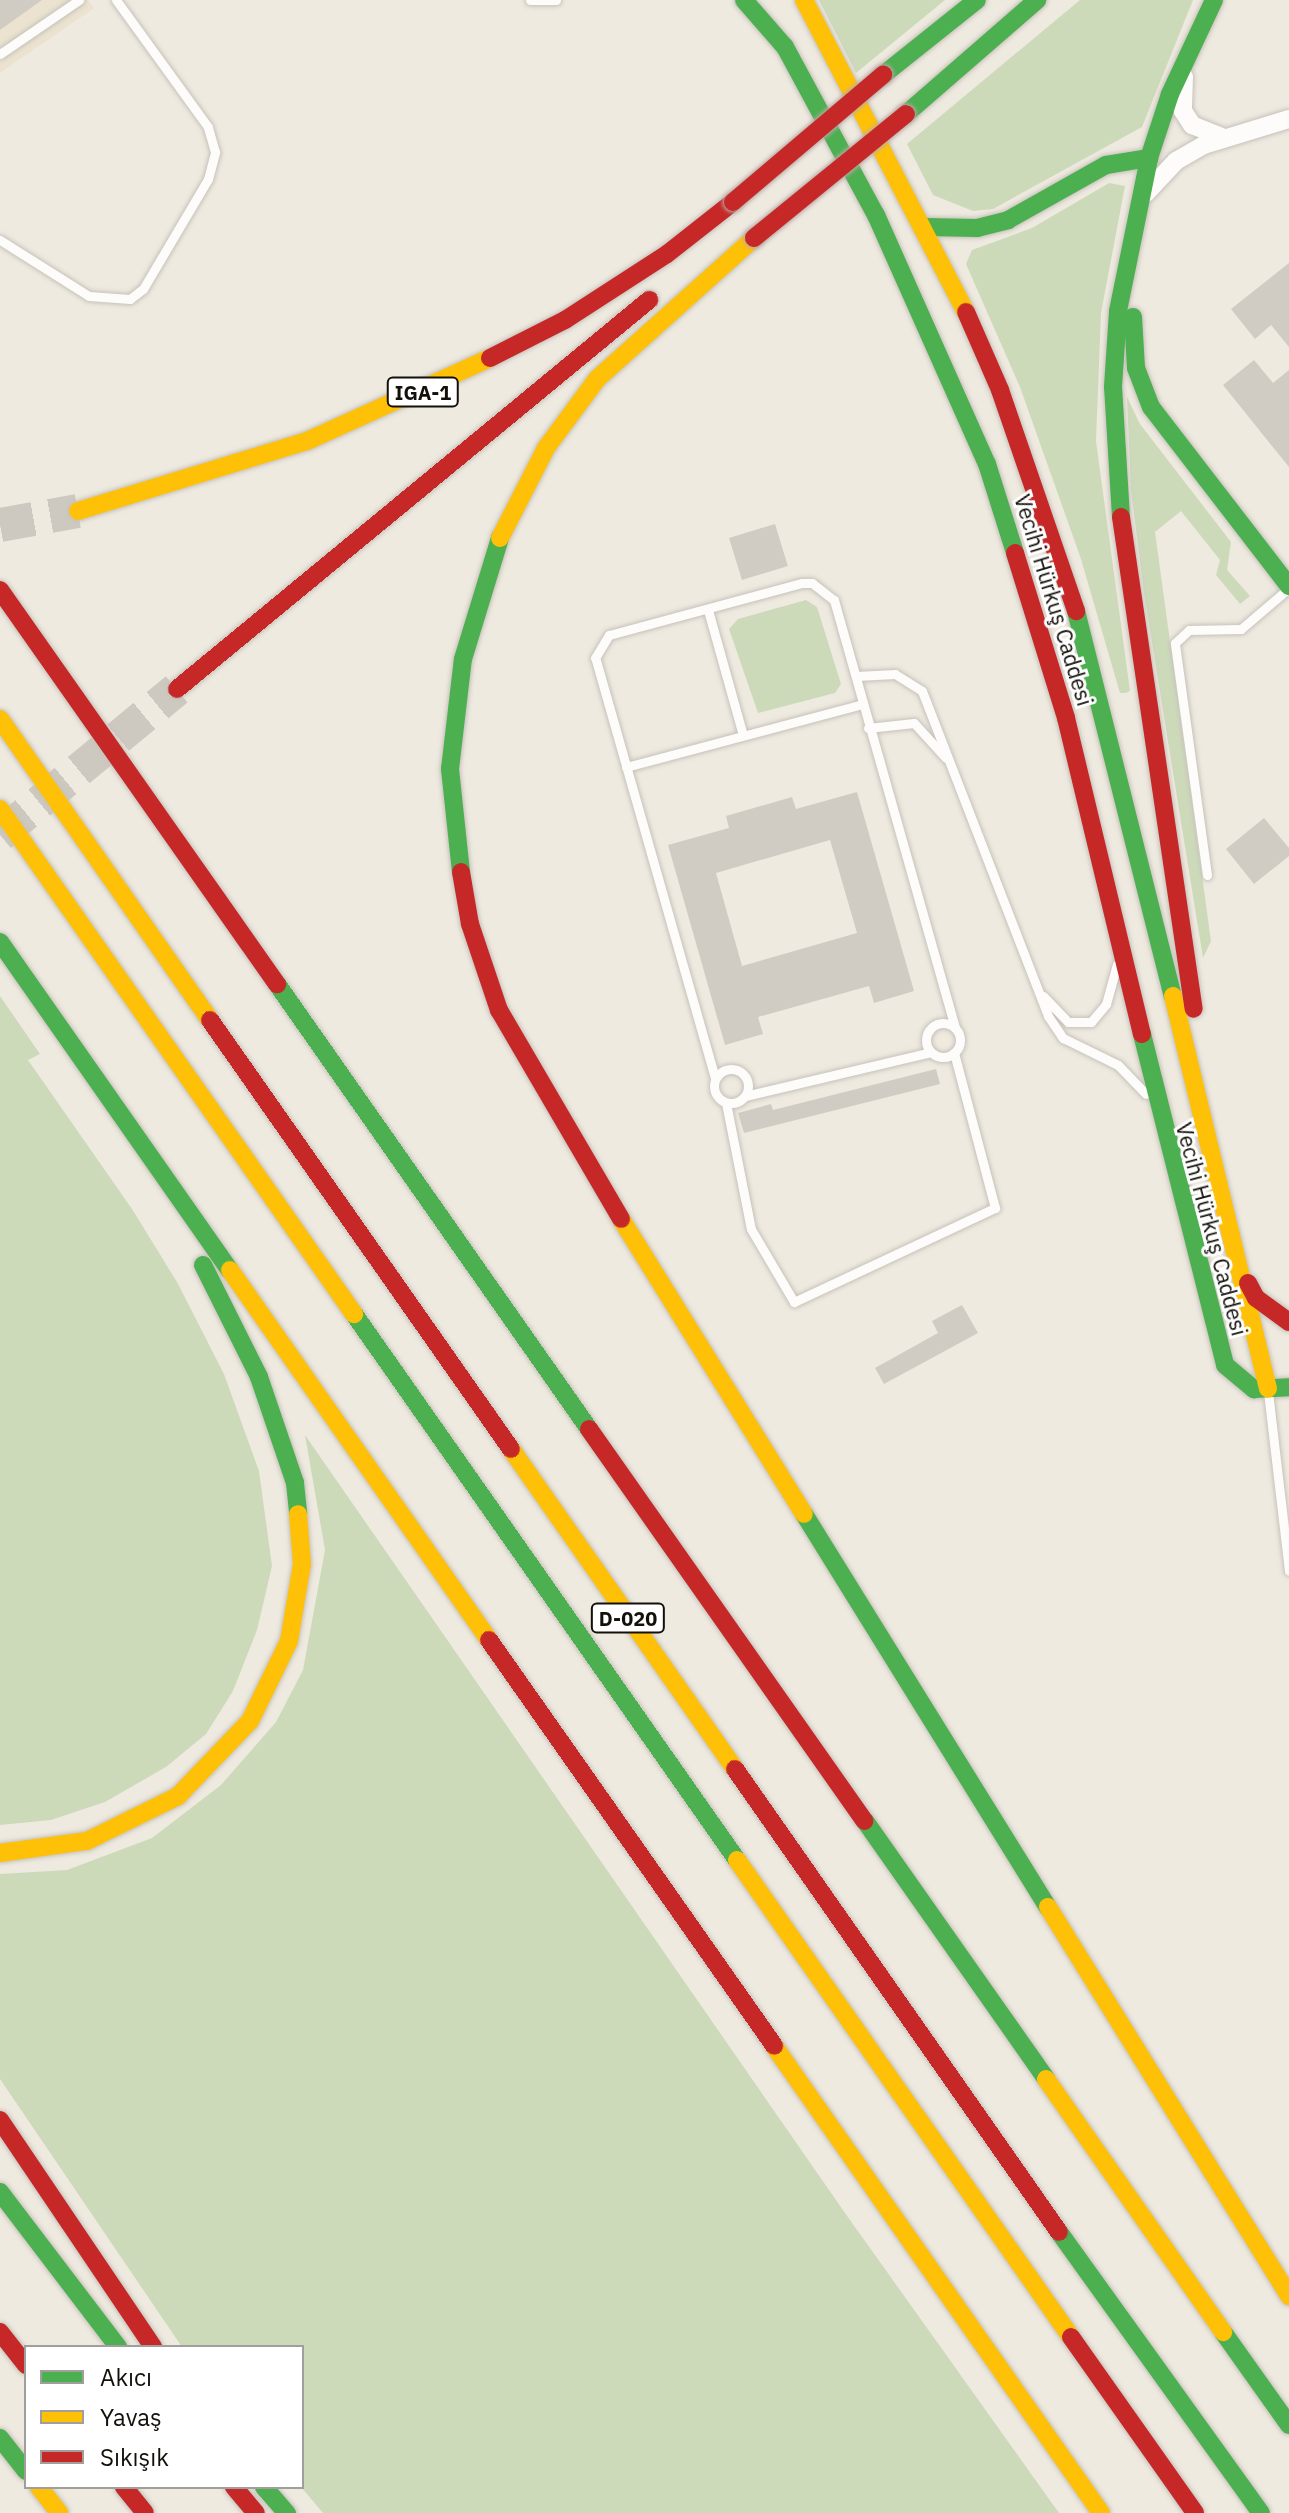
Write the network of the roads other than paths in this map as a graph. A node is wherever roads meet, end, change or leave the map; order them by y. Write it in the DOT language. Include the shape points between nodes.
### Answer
graph roads {
  1 [pos="79,0"];
  2 [pos="116,0"];
  3 [pos="530,0"];
  4 [pos="556,0"];
  5 [pos="744,0"];
  6 [pos="804,0"];
  7 [pos="977,0"];
  8 [pos="1009,0"];
  9 [pos="1037,0"];
  10 [pos="1214,0"];
  11 [pos="1189,50"];
  12 [pos="0,54"];
  13 [pos="942,56"];
  14 [pos="884,104"];
  15 [pos="1289,119"];
  16 [pos="1228,139"];
  17 [pos="826,153"];
  18 [pos="1149,158"];
  19 [pos="791,182"];
  20 [pos="1134,217"];
  21 [pos="738,225"];
  22 [pos="925,227"];
  23 [pos="0,240"];
  24 [pos="1125,265"];
  25 [pos="667,285"];
  26 [pos="78,511"];
  27 [pos="1289,587"];
  28 [pos="0,590"];
  29 [pos="708,610"];
  30 [pos="856,676"];
  31 [pos="177,689"];
  32 [pos="863,704"];
  33 [pos="0,719"];
  34 [pos="868,728"];
  35 [pos="742,732"];
  36 [pos="946,758"];
  37 [pos="626,767"];
  38 [pos="0,809"];
  39 [pos="1207,875"];
  40 [pos="0,942"];
  41 [pos="1120,953"];
  42 [pos="0,968"];
  43 [pos="1040,991"];
  44 [pos="955,1027"];
  45 [pos="931,1052"];
  46 [pos="954,1053"];
  47 [pos="715,1078"];
  48 [pos="1198,1090"];
  49 [pos="745,1096"];
  50 [pos="726,1103"];
  51 [pos="1155,1106"];
  52 [pos="1244,1276"];
  53 [pos="1289,1322"];
  54 [pos="1289,1368"];
  55 [pos="1289,1387"];
  56 [pos="1268,1389"];
  57 [pos="1289,1571"];
  58 [pos="0,1853"];
  59 [pos="0,2120"];
  60 [pos="0,2192"];
  61 [pos="1289,2296"];
  62 [pos="0,2332"];
  63 [pos="116,2345"];
  64 [pos="152,2345"];
  65 [pos="24,2363"];
  66 [pos="1289,2425"];
  67 [pos="0,2438"];
  68 [pos="24,2468"];
  69 [pos="41,2489"];
  70 [pos="126,2489"];
  71 [pos="236,2489"];
  72 [pos="266,2489"];
  73 [pos="59,2513"];
  74 [pos="145,2513"];
  75 [pos="256,2513"];
  76 [pos="287,2513"];
  77 [pos="1101,2513"];
  78 [pos="1195,2513"];
  79 [pos="1261,2513"];
  1 -- 12 [label="lane"];
  2 -- 23 [label="lane" via="208,127 215,152 208,179 143,289 130,299 89,296"];
  3 -- 4 [label="lane"];
  5 -- 41 [label="main road, Vecihi Hürkuş Caddesi" via="785,47 817,103 961,396 1042,627"];
  6 -- 22 [label="main road, Vecihi Hürkuş Caddesi"];
  7 -- 26 [label="main road, IGA-1, bridge" via="667,254 565,320 428,390 307,441"];
  8 -- 13 [label="main road"];
  9 -- 61 [label="main road, bridge" via="754,238 597,379 546,448 491,555 463,659 450,769 453,824 470,924 499,1010 554,1110"];
  10 -- 11 [label="main road"];
  11 -- 16 [label="street" via="1183,111 1202,133"];
  11 -- 18 [label="main road"];
  14 -- 17 [label="main road"];
  15 -- 16 [label="street"];
  16 -- 20 [label="street" via="1176,161 1154,182"];
  18 -- 20 [label="main road"];
  18 -- 22 [label="main road" via="1106,165 1008,220 977,228"];
  19 -- 21 [label="main road"];
  20 -- 24 [label="main road"];
  22 -- 48 [label="main road, Vecihi Hürkuş Caddesi" via="1000,390 1069,584"];
  24 -- 27 [label="main road" via="1136,368 1151,407"];
  24 -- 48 [label="main road" via="1113,387 1118,494 1194,1011"];
  25 -- 31 [label="main road"];
  27 -- 39 [label="lane" via="1241,629 1189,630 1175,643"];
  28 -- 66 [label="main road"];
  29 -- 30 [label="lane" via="812,583 834,600"];
  29 -- 35 [label="lane"];
  29 -- 37 [label="lane" via="609,635 600,645 596,668"];
  30 -- 32 [label="lane"];
  30 -- 36 [label="lane" via="877,672 913,682 943,737"];
  32 -- 34 [label="lane"];
  32 -- 35 [label="lane"];
  33 -- 79 [label="main road, D-020" via="1185,2412"];
  34 -- 36 [label="lane" via="914,723"];
  34 -- 44 [label="lane"];
  35 -- 37 [label="lane"];
  36 -- 43 [label="lane"];
  37 -- 47 [label="lane"];
  38 -- 78 [label="main road, D-020"];
  40 -- 77 [label="main road"];
  41 -- 43 [label="lane" via="1106,1004 1091,1022 1068,1022"];
  41 -- 51 [label="main road, Vecihi Hürkuş Caddesi"];
  42 -- 58 [label="main road" via="187,1238 235,1324 295,1483 302,1564 289,1641 267,1695 215,1764 178,1796 112,1832 49,1849"];
  43 -- 51 [label="lane" via="1063,1038 1118,1065"];
  44 -- 45 [label="lane" via="939,1022 929,1028 925,1039"];
  44 -- 46 [label="lane" via="960,1043"];
  45 -- 46 [label="lane" via="944,1057"];
  45 -- 49 [label="lane"];
  46 -- 50 [label="lane" via="995,1208 794,1302 751,1229"];
  47 -- 49 [label="lane" via="727,1069 738,1071 748,1084"];
  47 -- 50 [label="lane" via="714,1092"];
  48 -- 52 [label="main road, Vecihi Hürkuş Caddesi"];
  49 -- 50 [label="lane"];
  51 -- 56 [label="main road, Vecihi Hürkuş Caddesi" via="1225,1365 1254,1389"];
  52 -- 53 [label="main road" via="1256,1298"];
  52 -- 56 [label="main road, Vecihi Hürkuş Caddesi"];
  54 -- 56 [label="main road"];
  55 -- 56 [label="main road"];
  56 -- 57 [label="lane"];
  59 -- 64 [label="main road"];
  60 -- 63 [label="main road"];
  62 -- 65 [label="main road"];
  67 -- 68 [label="main road"];
  69 -- 73 [label="main road"];
  70 -- 74 [label="main road"];
  71 -- 75 [label="main road"];
  72 -- 76 [label="main road"];
}
